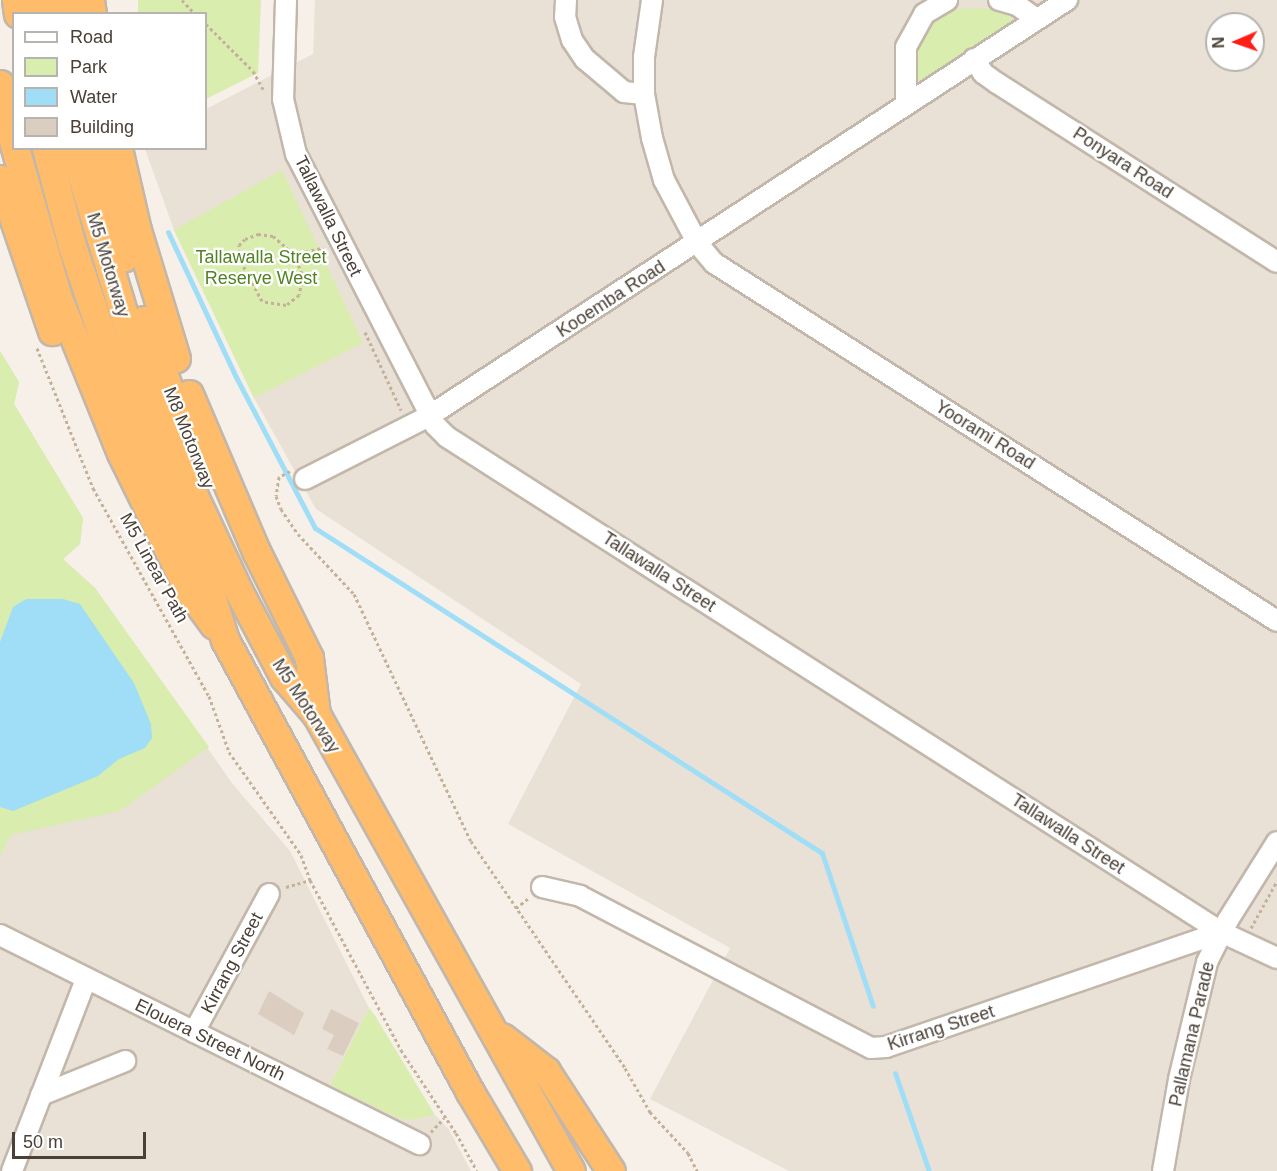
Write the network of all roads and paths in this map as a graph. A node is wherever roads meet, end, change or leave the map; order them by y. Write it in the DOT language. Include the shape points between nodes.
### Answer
graph roads {
  1 [pos="182,0"];
  2 [pos="286,0"];
  3 [pos="566,0"];
  4 [pos="652,0"];
  5 [pos="947,0"];
  6 [pos="999,0"];
  7 [pos="1066,0"];
  8 [pos="193,12"];
  9 [pos="1036,20"];
  10 [pos="974,59"];
  11 [pos="0,84"];
  12 [pos="644,94"];
  13 [pos="906,102"];
  14 [pos="12,137"];
  15 [pos="15,150"];
  16 [pos="47,150"];
  17 [pos="74,150"];
  18 [pos="97,150"];
  19 [pos="118,150"];
  20 [pos="0,178"];
  21 [pos="698,243"];
  22 [pos="325,248"];
  23 [pos="294,254"];
  24 [pos="1277,262"];
  25 [pos="34,341"];
  26 [pos="429,416"];
  27 [pos="286,472"];
  28 [pos="305,479"];
  29 [pos="1277,621"];
  30 [pos="225,640"];
  31 [pos="316,714"];
  32 [pos="1277,842"];
  33 [pos="310,880"];
  34 [pos="1277,881"];
  35 [pos="542,887"];
  36 [pos="269,894"];
  37 [pos="1221,932"];
  38 [pos="0,935"];
  39 [pos="1245,944"];
  40 [pos="1277,958"];
  41 [pos="86,979"];
  42 [pos="492,1029"];
  43 [pos="194,1032"];
  44 [pos="125,1060"];
  45 [pos="470,1092"];
  46 [pos="41,1095"];
  47 [pos="420,1144"];
  48 [pos="12,1171"];
  49 [pos="477,1171"];
  50 [pos="502,1171"];
  51 [pos="517,1171"];
  52 [pos="571,1171"];
  53 [pos="611,1171"];
  54 [pos="697,1171"];
  55 [pos="1163,1171"];
  1 -- 8 [label="path"];
  2 -- 26 [label="street, Tallawalla Street" via="284,99 290,136"];
  3 -- 12 [label="street" via="565,17 572,40 585,59 624,92"];
  4 -- 12 [label="street, Yoorami Road" via="644,57"];
  5 -- 13 [label="street" via="924,14 906,47"];
  6 -- 9 [label="street" via="1017,5"];
  7 -- 9 [label="street, Kooemba Road"];
  9 -- 10 [label="street, Kooemba Road"];
  10 -- 13 [label="street, Kooemba Road"];
  10 -- 24 [label="street, Ponyara Road" via="983,73 997,83"];
  11 -- 14 [label="highway"];
  12 -- 21 [label="street, Yoorami Road" via="664,180"];
  13 -- 21 [label="street, Kooemba Road"];
  15 -- 30 [label="highway" via="58,298 121,453 189,591"];
  16 -- 30 [label="highway, M5 Motorway" via="72,246 108,353 207,582"];
  17 -- 31 [label="highway, M5 Motorway" via="140,367 165,434 279,668"];
  18 -- 31 [label="highway, M8 Motorway" via="139,307 181,423 227,527 299,666"];
  19 -- 31 [label="highway" via="136,230 174,351 219,468 309,658"];
  20 -- 30 [label="highway" via="38,296 94,432 178,597"];
  21 -- 26 [label="street, Kooemba Road"];
  21 -- 29 [label="street, Yoorami Road" via="723,270"];
  22 -- 23 [label="path"];
  23 -- 23 [label="path" via="281,240 265,234 252,236 239,245 239,258 262,301 286,305 299,295 303,276"];
  25 -- 33 [label="path, M5 Linear Path" via="93,488 209,696 229,752 301,855"];
  26 -- 28 [label="street, Kooemba Road"];
  26 -- 37 [label="street, Tallawalla Street" via="447,437"];
  27 -- 54 [label="path" via="280,475 276,496 281,508 298,534 354,594 471,841 625,1068 650,1112 688,1153"];
  30 -- 45 [label="highway, M5 Motorway"];
  31 -- 42 [label="highway, M5 Motorway"];
  32 -- 37 [label="street, Pallamana Parade"];
  33 -- 36 [label="path"];
  33 -- 49 [label="path, M5 Linear Path" via="401,1050"];
  34 -- 39 [label="path" via="1254,918"];
  35 -- 37 [label="street, Kirrang Street" via="580,896 872,1048 886,1047"];
  36 -- 43 [label="street, Kirrang Street"];
  37 -- 39 [label="street, Tallawalla Street"];
  37 -- 55 [label="street, Pallamana Parade" via="1207,962 1179,1079"];
  38 -- 41 [label="street, Elouera Street North"];
  39 -- 40 [label="street, Tallawalla Street"];
  41 -- 43 [label="street, Elouera Street North"];
  41 -- 46 [label="street"];
  42 -- 52 [label="highway, M5 Motorway"];
  42 -- 53 [label="highway" via="546,1071"];
  43 -- 47 [label="street, Elouera Street North"];
  44 -- 46 [label="street"];
  45 -- 50 [label="highway"];
  45 -- 51 [label="highway, M5 Motorway"];
  46 -- 48 [label="street"];
}
